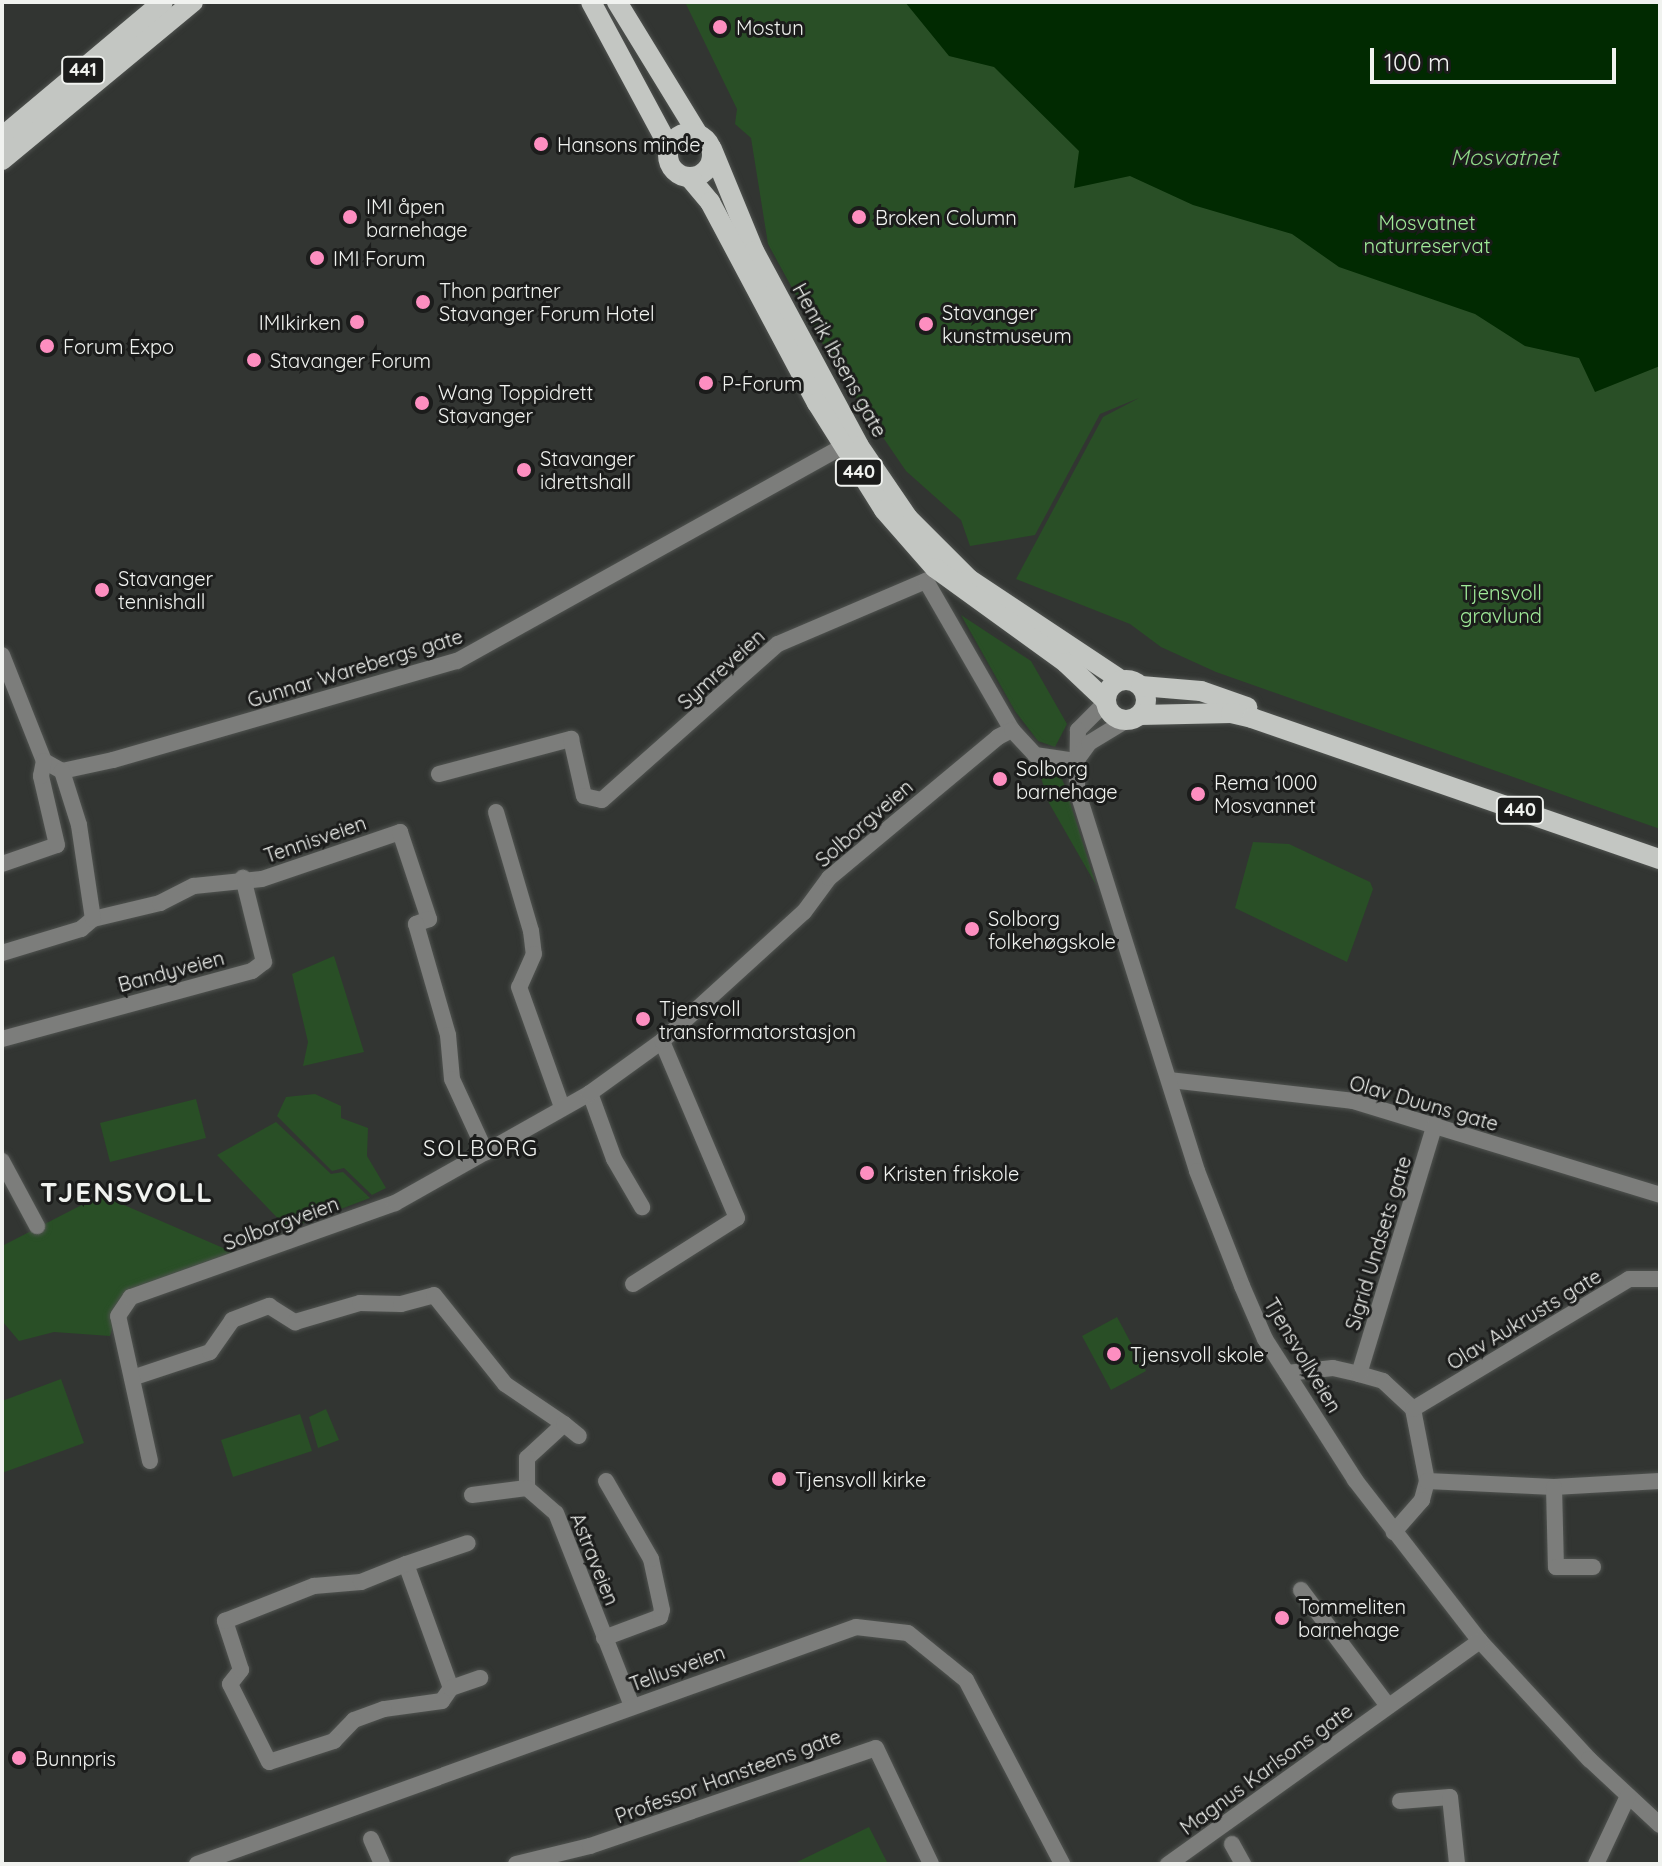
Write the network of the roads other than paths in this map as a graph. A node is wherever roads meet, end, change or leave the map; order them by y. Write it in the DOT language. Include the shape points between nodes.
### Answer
graph roads {
  1 [pos="163,2"];
  2 [pos="193,2"];
  3 [pos="591,2"];
  4 [pos="617,2"];
  5 [pos="2,137"];
  6 [pos="705,142"];
  7 [pos="669,147"];
  8 [pos="2,160"];
  9 [pos="689,177"];
  10 [pos="843,446"];
  11 [pos="2,655"];
  12 [pos="1121,680"];
  13 [pos="1141,686"];
  14 [pos="1106,702"];
  15 [pos="1133,718"];
  16 [pos="1012,730"];
  17 [pos="44,761"];
  18 [pos="1076,761"];
  19 [pos="1380,762"];
  20 [pos="62,771"];
  21 [pos="439,774"];
  22 [pos="496,812"];
  23 [pos="1660,859"];
  24 [pos="2,864"];
  25 [pos="243,878"];
  26 [pos="93,919"];
  27 [pos="2,953"];
  28 [pos="2,1039"];
  29 [pos="662,1041"];
  30 [pos="1170,1080"];
  31 [pos="590,1093"];
  32 [pos="562,1107"];
  33 [pos="1435,1124"];
  34 [pos="486,1153"];
  35 [pos="2,1161"];
  36 [pos="1660,1195"];
  37 [pos="642,1207"];
  38 [pos="37,1226"];
  39 [pos="1660,1279"];
  40 [pos="633,1284"];
  41 [pos="1287,1373"];
  42 [pos="1359,1374"];
  43 [pos="132,1378"];
  44 [pos="1413,1409"];
  45 [pos="564,1424"];
  46 [pos="579,1436"];
  47 [pos="150,1461"];
  48 [pos="606,1481"];
  49 [pos="1427,1481"];
  50 [pos="1660,1481"];
  51 [pos="1554,1487"];
  52 [pos="527,1488"];
  53 [pos="472,1495"];
  54 [pos="1394,1532"];
  55 [pos="468,1543"];
  56 [pos="406,1564"];
  57 [pos="1593,1567"];
  58 [pos="1301,1590"];
  59 [pos="604,1638"];
  60 [pos="1480,1641"];
  61 [pos="480,1678"];
  62 [pos="451,1688"];
  63 [pos="632,1706"];
  64 [pos="1388,1706"];
  65 [pos="1628,1796"];
  66 [pos="1400,1801"];
  67 [pos="1660,1825"];
  68 [pos="371,1839"];
  69 [pos="1232,1844"];
  70 [pos="197,1864"];
  71 [pos="382,1864"];
  72 [pos="516,1864"];
  73 [pos="931,1864"];
  74 [pos="1062,1864"];
  75 [pos="1168,1864"];
  76 [pos="1243,1864"];
  77 [pos="1457,1864"];
  78 [pos="1596,1864"];
  1 -- 5 [label="main road, 441"];
  2 -- 8 [label="main road, 441"];
  3 -- 7 [label="main road, 440"];
  4 -- 6 [label="main road, Henrik Ibsens gate / 440"];
  6 -- 7 [label="main road" via="684,133"];
  6 -- 9 [label="main road" via="708,169"];
  6 -- 12 [label="main road, Henrik Ibsens gate / 440" via="754,251 859,446 900,508 969,579"];
  7 -- 9 [label="main road, 440" via="672,167"];
  9 -- 10 [label="main road, Henrik Ibsens gate / 440" via="710,202"];
  10 -- 14 [label="main road, Henrik Ibsens gate / 440" via="884,510 935,568 1066,663"];
  10 -- 20 [label="street, Gunnar Warebergs gate" via="457,661"];
  11 -- 17 [label="street"];
  12 -- 13 [label="main road, 440"];
  12 -- 14 [label="main road"];
  13 -- 15 [label="main road" via="1146,704"];
  13 -- 19 [label="main road, 440" via="1201,691"];
  14 -- 15 [label="main road, 440" via="1111,713"];
  14 -- 18 [label="street, Tjensvollveien" via="1078,730"];
  15 -- 18 [label="street" via="1089,743"];
  15 -- 19 [label="main road, 440" via="1231,713"];
  16 -- 18 [label="street" via="1035,755"];
  16 -- 21 [label="street, Symreveien" via="926,581 778,644 602,800 584,796 571,739"];
  16 -- 29 [label="street, Solborgveien" via="829,878 804,912"];
  17 -- 20 [label="street"];
  17 -- 24 [label="street" via="41,776 57,845"];
  18 -- 30 [label="street, Tjensvollveien" via="1077,790"];
  19 -- 23 [label="main road, 440"];
  20 -- 26 [label="street" via="79,825"];
  22 -- 32 [label="street" via="532,942 519,987"];
  25 -- 26 [label="street, Tennisveien" via="194,886 160,903"];
  25 -- 28 [label="street, Bandyveien" via="264,962 252,971"];
  25 -- 34 [label="street, Tennisveien" via="300,868 346,846 400,832 429,919 416,924 448,1035 452,1079"];
  26 -- 27 [label="street, Tennisveien" via="81,929"];
  29 -- 31 [label="street, Solborgveien"];
  29 -- 40 [label="street" via="737,1218"];
  30 -- 33 [label="street, Olav Duuns gate" via="1353,1101"];
  30 -- 41 [label="street, Tjensvollveien" via="1242,1286"];
  31 -- 32 [label="street, Solborgveien"];
  31 -- 37 [label="street" via="614,1159"];
  32 -- 34 [label="street, Solborgveien"];
  33 -- 36 [label="street, Olav Duuns gate" via="1573,1172"];
  33 -- 42 [label="street, Sigrid Undsets gate"];
  34 -- 43 [label="street, Solborgveien" via="395,1203 131,1297 118,1316"];
  35 -- 38 [label="street"];
  39 -- 44 [label="street, Olav Aukrusts gate" via="1629,1279"];
  41 -- 42 [label="street" via="1333,1368"];
  41 -- 54 [label="street, Tjensvollveien"];
  42 -- 44 [label="street" via="1383,1381"];
  43 -- 45 [label="street" via="210,1352 232,1320 269,1306 295,1322 360,1303 401,1304 434,1295 505,1384"];
  43 -- 47 [label="street, Solborgveien"];
  44 -- 49 [label="street"];
  45 -- 46 [label="street"];
  45 -- 52 [label="street" via="527,1458"];
  48 -- 59 [label="street" via="651,1559 662,1610 660,1617"];
  49 -- 51 [label="street"];
  49 -- 54 [label="street" via="1422,1500"];
  50 -- 51 [label="street"];
  51 -- 57 [label="street" via="1556,1567"];
  52 -- 53 [label="street"];
  52 -- 59 [label="street, Astraveien" via="564,1528"];
  54 -- 60 [label="street, Tjensvollveien"];
  55 -- 56 [label="street"];
  56 -- 62 [label="street"];
  56 -- 62 [label="street" via="361,1582 314,1586 225,1621 241,1670 230,1684 269,1762 334,1741 354,1720 384,1709 442,1701"];
  58 -- 64 [label="street"];
  59 -- 63 [label="street, Astraveien"];
  60 -- 64 [label="street, Magnus Karlsons gate"];
  60 -- 65 [label="street, Tjensvollveien"];
  61 -- 62 [label="street"];
  63 -- 70 [label="street, Tellusveien"];
  63 -- 74 [label="street, Tellusveien" via="856,1627 908,1633 966,1680"];
  64 -- 75 [label="street, Magnus Karlsons gate"];
  65 -- 67 [label="street, Tjensvollveien"];
  65 -- 78 [label="street"];
  66 -- 77 [label="street" via="1450,1797"];
  68 -- 71 [label="street"];
  69 -- 76 [label="street"];
  72 -- 73 [label="street, Professor Hansteens gate" via="590,1846 876,1748"];
}
